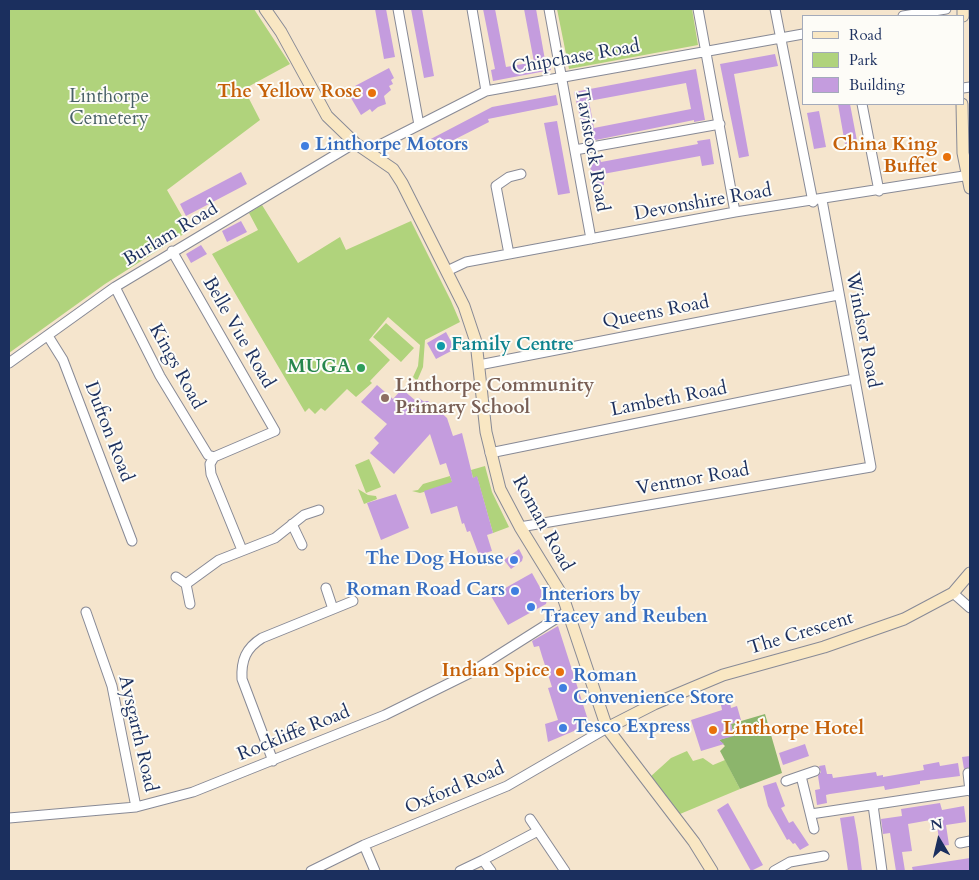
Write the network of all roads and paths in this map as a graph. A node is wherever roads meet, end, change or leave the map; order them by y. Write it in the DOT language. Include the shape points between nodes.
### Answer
graph roads {
  1 [pos="265,9"];
  2 [pos="398,9"];
  3 [pos="472,9"];
  4 [pos="549,9"];
  5 [pos="698,9"];
  6 [pos="775,9"];
  7 [pos="946,9"];
  8 [pos="909,15"];
  9 [pos="802,34"];
  10 [pos="781,38"];
  11 [pos="706,51"];
  12 [pos="561,76"];
  13 [pos="486,91"];
  14 [pos="862,105"];
  15 [pos="962,105"];
  16 [pos="720,124"];
  17 [pos="420,125"];
  18 [pos="966,136"];
  19 [pos="355,143"];
  20 [pos="575,150"];
  21 [pos="368,151"];
  22 [pos="520,174"];
  23 [pos="969,175"];
  24 [pos="970,188"];
  25 [pos="878,191"];
  26 [pos="817,201"];
  27 [pos="735,212"];
  28 [pos="591,239"];
  29 [pos="172,251"];
  30 [pos="509,254"];
  31 [pos="447,271"];
  32 [pos="115,287"];
  33 [pos="838,295"];
  34 [pos="48,336"];
  35 [pos="9,363"];
  36 [pos="479,365"];
  37 [pos="854,380"];
  38 [pos="490,453"];
  39 [pos="214,457"];
  40 [pos="871,467"];
  41 [pos="320,510"];
  42 [pos="292,524"];
  43 [pos="520,527"];
  44 [pos="132,542"];
  45 [pos="302,545"];
  46 [pos="242,550"];
  47 [pos="970,573"];
  48 [pos="176,578"];
  49 [pos="186,584"];
  50 [pos="326,588"];
  51 [pos="953,592"];
  52 [pos="353,601"];
  53 [pos="190,604"];
  54 [pos="970,608"];
  55 [pos="332,609"];
  56 [pos="568,611"];
  57 [pos="86,612"];
  58 [pos="607,728"];
  59 [pos="273,761"];
  60 [pos="814,771"];
  61 [pos="968,773"];
  62 [pos="801,776"];
  63 [pos="786,780"];
  64 [pos="970,791"];
  65 [pos="873,805"];
  66 [pos="136,807"];
  67 [pos="812,814"];
  68 [pos="9,818"];
  69 [pos="530,819"];
  70 [pos="814,829"];
  71 [pos="538,831"];
  72 [pos="970,841"];
  73 [pos="960,843"];
  74 [pos="364,845"];
  75 [pos="824,856"];
  76 [pos="483,860"];
  77 [pos="312,871"];
  78 [pos="375,871"];
  79 [pos="460,871"];
  80 [pos="491,871"];
  81 [pos="565,871"];
  82 [pos="712,871"];
  83 [pos="774,871"];
  84 [pos="882,871"];
  1 -- 19 [label="street, Roman Road" via="327,116"];
  2 -- 17 [label="street"];
  3 -- 13 [label="street"];
  4 -- 12 [label="street, Tavistock Road"];
  5 -- 11 [label="street"];
  6 -- 10 [label="street, Windsor Road"];
  7 -- 8 [label="street"];
  9 -- 10 [label="street, Chipchase Road"];
  10 -- 11 [label="street, Chipchase Road"];
  10 -- 26 [label="street, Windsor Road"];
  11 -- 12 [label="street, Chipchase Road"];
  11 -- 16 [label="street"];
  12 -- 13 [label="street, Chipchase Road"];
  12 -- 20 [label="street, Tavistock Road"];
  13 -- 17 [label="street, Chipchase Road"];
  14 -- 25 [label="street"];
  15 -- 18 [label="street"];
  16 -- 20 [label="street"];
  16 -- 27 [label="street"];
  17 -- 21 [label="street, Chipchase Road"];
  18 -- 23 [label="street"];
  19 -- 21 [label="street, Roman Road"];
  19 -- 29 [label="street, Burlam Road"];
  20 -- 28 [label="street, Tavistock Road"];
  21 -- 31 [label="street, Roman Road" via="392,169 402,182"];
  22 -- 30 [label="street" via="496,186"];
  23 -- 24 [label="street"];
  23 -- 25 [label="street, Devonshire Road"];
  25 -- 26 [label="street, Devonshire Road"];
  26 -- 27 [label="street, Devonshire Road"];
  26 -- 33 [label="street, Windsor Road"];
  27 -- 28 [label="street, Devonshire Road"];
  28 -- 30 [label="street, Devonshire Road"];
  29 -- 32 [label="street, Burlam Road"];
  29 -- 39 [label="street, Belle Vue Road" via="275,431"];
  30 -- 31 [label="street, Devonshire Road" via="466,262"];
  31 -- 36 [label="street, Roman Road" via="469,320"];
  32 -- 34 [label="street, Burlam Road"];
  32 -- 39 [label="street, Kings Road" via="178,406 208,455"];
  33 -- 36 [label="street, Queens Road"];
  33 -- 37 [label="street, Windsor Road"];
  34 -- 35 [label="street, Burlam Road"];
  34 -- 44 [label="street, Dufton Road" via="64,360"];
  36 -- 38 [label="street, Roman Road"];
  37 -- 38 [label="street, Lambeth Road"];
  37 -- 40 [label="street, Windsor Road"];
  38 -- 43 [label="street, Roman Road" via="500,489"];
  39 -- 46 [label="street" via="210,464 211,474"];
  40 -- 43 [label="street, Ventnor Road"];
  41 -- 42 [label="street" via="304,515"];
  42 -- 45 [label="street"];
  42 -- 46 [label="street" via="275,538"];
  43 -- 56 [label="street, Roman Road" via="563,597"];
  46 -- 49 [label="street" via="219,560"];
  47 -- 51 [label="street, The Crescent"];
  48 -- 49 [label="street"];
  49 -- 53 [label="street"];
  50 -- 55 [label="street"];
  51 -- 54 [label="street"];
  51 -- 58 [label="street, The Crescent" via="904,619 824,647 723,675"];
  52 -- 55 [label="street"];
  55 -- 59 [label="street" via="262,638 251,644 246,653 241,666 242,679"];
  56 -- 58 [label="street, Roman Road"];
  56 -- 59 [label="street, Rockliffe Road" via="470,673 385,716"];
  57 -- 66 [label="street, Aysgarth Road" via="112,686"];
  58 -- 74 [label="street, Oxford Road" via="507,786"];
  58 -- 82 [label="street, Roman Road" via="694,842"];
  59 -- 66 [label="street, Rockliffe Road" via="193,792"];
  60 -- 62 [label="street"];
  61 -- 64 [label="street"];
  62 -- 63 [label="street"];
  62 -- 67 [label="street"];
  64 -- 65 [label="street"];
  65 -- 67 [label="street"];
  65 -- 84 [label="street"];
  66 -- 68 [label="street, Rockliffe Road"];
  67 -- 70 [label="street"];
  69 -- 71 [label="street"];
  71 -- 76 [label="street"];
  71 -- 81 [label="street"];
  72 -- 73 [label="street"];
  74 -- 77 [label="street, Oxford Road"];
  74 -- 78 [label="street"];
  75 -- 83 [label="street" via="790,862"];
  76 -- 79 [label="street"];
  76 -- 80 [label="street"];
}
